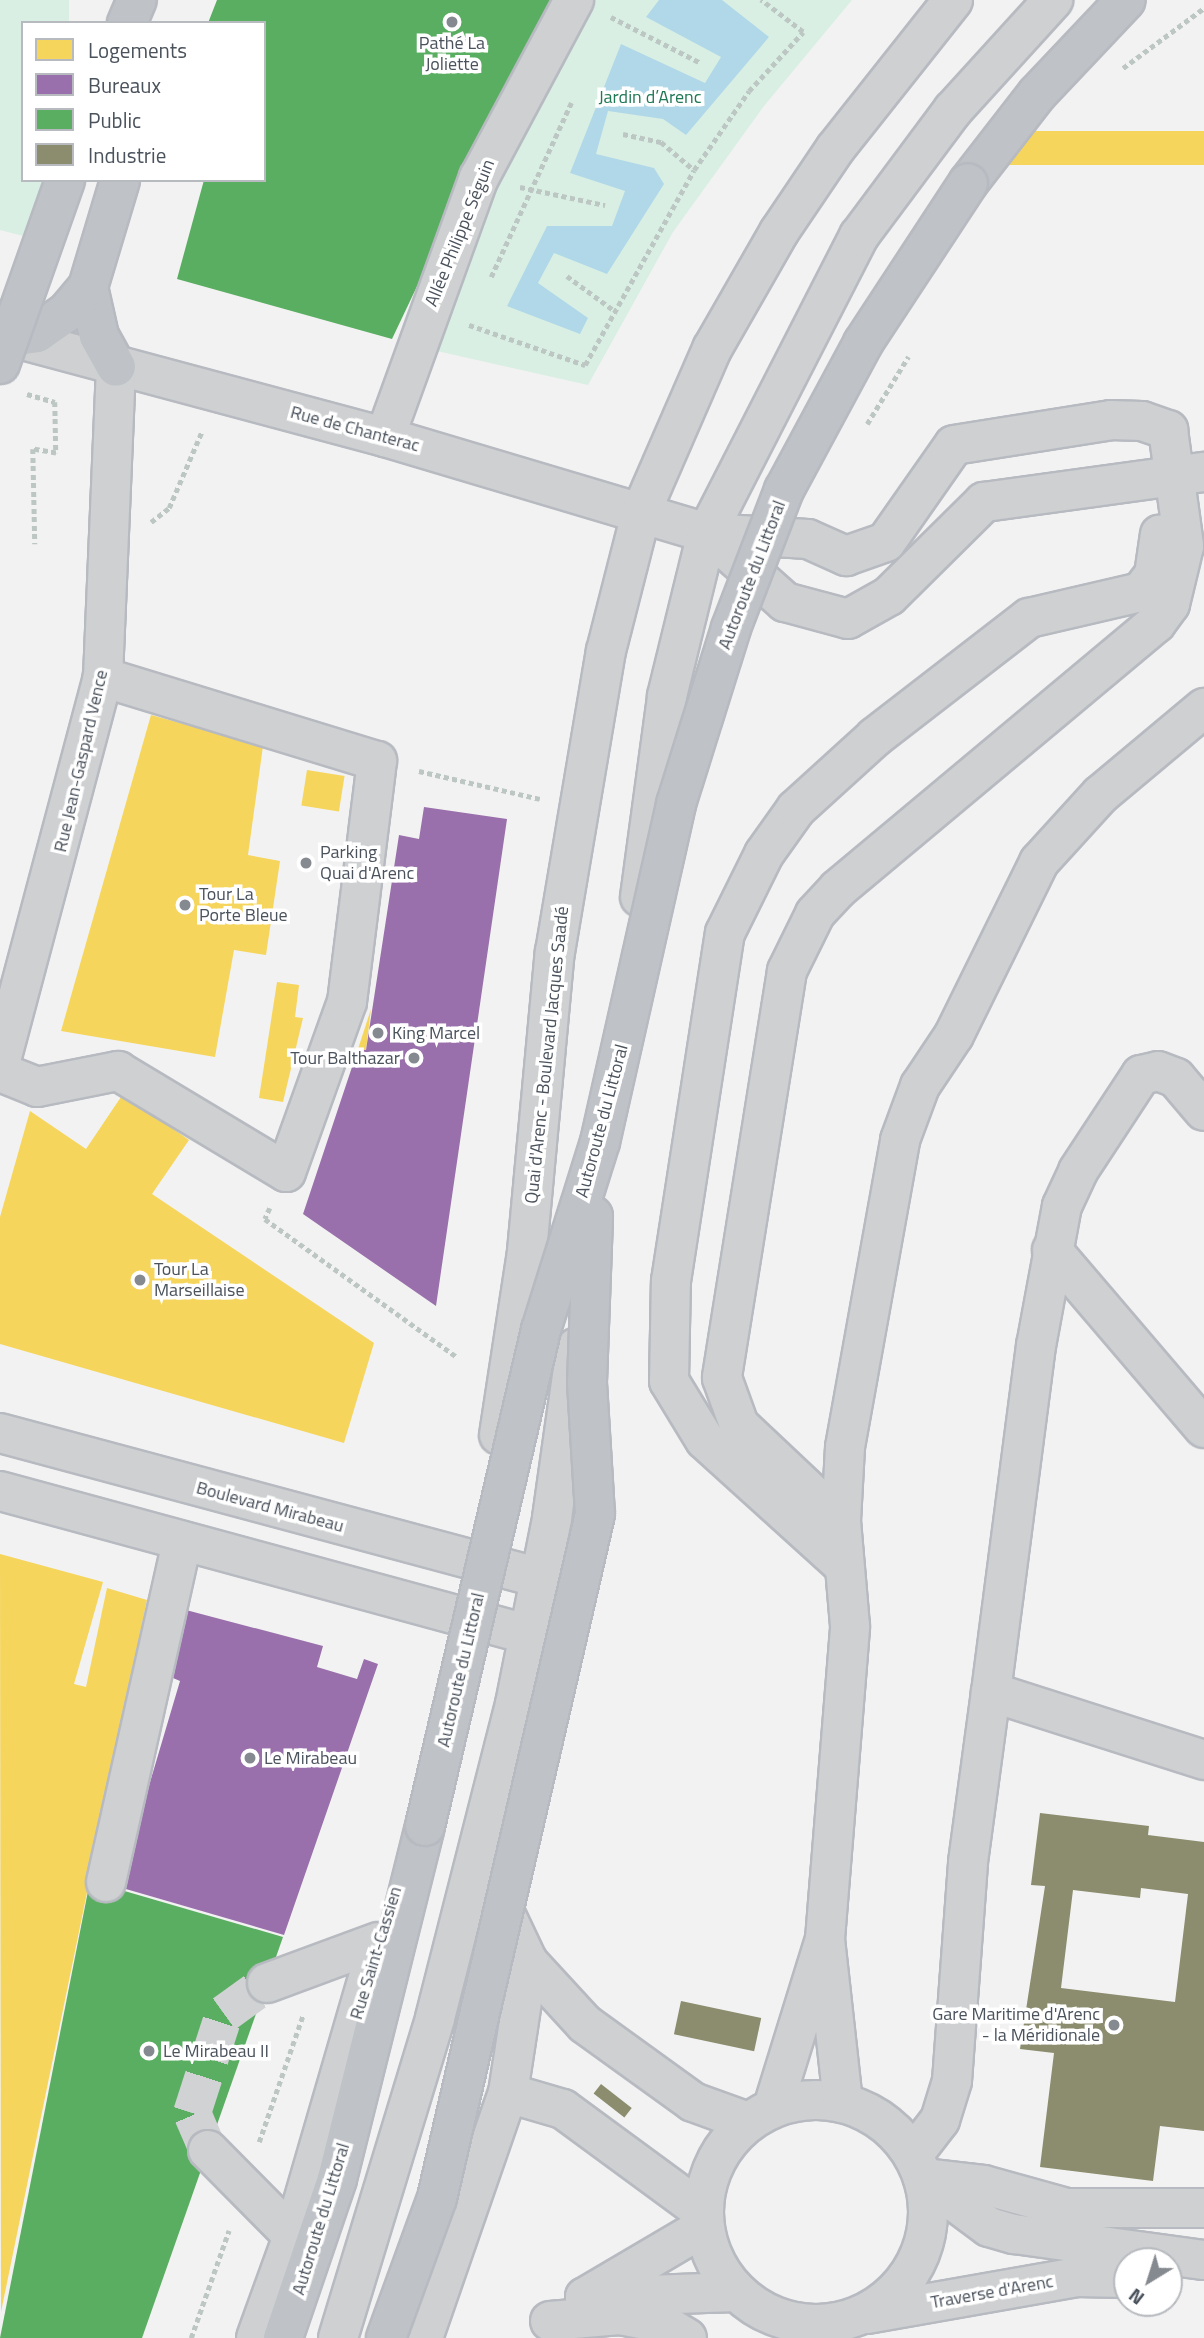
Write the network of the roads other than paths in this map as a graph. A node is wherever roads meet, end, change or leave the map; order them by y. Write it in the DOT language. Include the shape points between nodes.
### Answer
graph roads {
  1 [pos="108,0"];
  2 [pos="137,0"];
  3 [pos="953,0"];
  4 [pos="1053,0"];
  5 [pos="1126,0"];
  6 [pos="586,6"];
  7 [pos="109,21"];
  8 [pos="128,21"];
  9 [pos="64,182"];
  10 [pos="119,182"];
  11 [pos="88,286"];
  12 [pos="3,345"];
  13 [pos="116,367"];
  14 [pos="386,437"];
  15 [pos="1178,474"];
  16 [pos="642,510"];
  17 [pos="707,533"];
  18 [pos="103,677"];
  19 [pos="1204,708"];
  20 [pos="0,1064"];
  21 [pos="0,1072"];
  22 [pos="1204,1111"];
  23 [pos="600,1142"];
  24 [pos="1052,1250"];
  25 [pos="670,1351"];
  26 [pos="726,1354"];
  27 [pos="1204,1428"];
  28 [pos="0,1433"];
  29 [pos="0,1491"];
  30 [pos="841,1521"];
  31 [pos="181,1541"];
  32 [pos="471,1560"];
  33 [pos="843,1565"];
  34 [pos="540,1578"];
  35 [pos="458,1617"];
  36 [pos="530,1635"];
  37 [pos="990,1692"];
  38 [pos="1204,1760"];
  39 [pos="478,1855"];
  40 [pos="106,1881"];
  41 [pos="825,1939"];
  42 [pos="378,1942"];
  43 [pos="528,1962"];
  44 [pos="267,1983"];
  45 [pos="508,2093"];
  46 [pos="843,2103"];
  47 [pos="760,2115"];
  48 [pos="208,2150"];
  49 [pos="918,2166"];
  50 [pos="1204,2208"];
  51 [pos="704,2219"];
  52 [pos="293,2236"];
  53 [pos="1204,2260"];
  54 [pos="1113,2262"];
  55 [pos="1183,2263"];
  56 [pos="1113,2274"];
  57 [pos="1183,2279"];
  58 [pos="1204,2284"];
  59 [pos="585,2297"];
  60 [pos="746,2311"];
  61 [pos="858,2316"];
  62 [pos="537,2330"];
  63 [pos="793,2330"];
  64 [pos="256,2338"];
  65 [pos="283,2338"];
  66 [pos="338,2338"];
  67 [pos="386,2338"];
  68 [pos="423,2338"];
  69 [pos="687,2338"];
  1 -- 7 [label="highway"];
  2 -- 8 [label="highway"];
  3 -- 16 [label="street, Quai d'Arenc - Boulevard Jacques Saadé" via="835,149 779,232 712,349"];
  4 -- 17 [label="street" via="953,110 859,236"];
  5 -- 23 [label="highway, Autoroute du Littoral, bridge" via="1037,94 968,183 863,343 784,490 730,628 677,803"];
  6 -- 14 [label="street, Allée Philippe Séguin" via="479,178"];
  9 -- 12 [label="highway, bridge"];
  10 -- 11 [label="highway"];
  11 -- 12 [label="highway" via="67,312 37,333"];
  11 -- 13 [label="highway" via="99,336"];
  12 -- 13 [label="street, Rue de Chanterac"];
  13 -- 14 [label="street, Rue de Chanterac"];
  13 -- 18 [label="street, Rue Jean-Gaspard Vence" via="113,531"];
  14 -- 16 [label="street, Rue de Chanterac"];
  15 -- 17 [label="street" via="984,502 889,596 848,620 785,602"];
  15 -- 17 [label="street" via="1168,430 1142,421 1111,420 954,445 903,521 878,548 864,554 846,556 808,539"];
  15 -- 25 [label="street" via="1154,575 1141,592 1044,612 1015,627 875,737 796,809 764,854 725,933 671,1281"];
  15 -- 26 [label="street" via="1184,546 1170,604 1156,623 838,889 796,948 781,1005"];
  16 -- 17 [label="street, Rue de Chanterac"];
  16 -- 32 [label="street, Quai d'Arenc - Boulevard Jacques Saadé" via="606,651 555,952 508,1392"];
  17 -- 34 [label="street" via="667,696"];
  18 -- 20 [label="street, Rue Jean-Gaspard Vence" via="72,809"];
  18 -- 21 [label="street" via="377,761 347,1002 286,1172 118,1071 37,1087"];
  19 -- 30 [label="street" via="1100,795 1039,862 954,1035 920,1086 900,1140 859,1370"];
  22 -- 24 [label="street" via="1176,1078 1158,1071 1141,1075 1078,1171"];
  23 -- 65 [label="highway, Autoroute du Littoral, bridge" via="541,1330 337,2179"];
  23 -- 67 [label="highway, bridge" via="587,1291 596,1514 437,2198"];
  24 -- 27 [label="street"];
  24 -- 37 [label="street"];
  25 -- 26 [label="street"];
  25 -- 33 [label="street" via="669,1381 705,1440"];
  26 -- 30 [label="street" via="722,1378 739,1425"];
  28 -- 32 [label="street, Boulevard Mirabeau"];
  29 -- 31 [label="street"];
  30 -- 33 [label="street"];
  31 -- 35 [label="street"];
  31 -- 40 [label="street"];
  32 -- 34 [label="street, Boulevard Mirabeau"];
  32 -- 35 [label="street, Rue Saint-Cassien"];
  33 -- 41 [label="street" via="849,1639"];
  34 -- 36 [label="street"];
  35 -- 36 [label="street"];
  35 -- 42 [label="street, Rue Saint-Cassien" via="407,1850"];
  36 -- 39 [label="street"];
  37 -- 38 [label="street"];
  37 -- 49 [label="street" via="968,1862 952,2081"];
  39 -- 43 [label="street"];
  39 -- 66 [label="street"];
  41 -- 46 [label="street"];
  41 -- 47 [label="street"];
  42 -- 44 [label="street"];
  42 -- 52 [label="street, Rue Saint-Cassien"];
  43 -- 45 [label="street"];
  43 -- 47 [label="street" via="585,2024 693,2102"];
  45 -- 51 [label="street" via="563,2109"];
  45 -- 68 [label="street"];
  46 -- 47 [label="street" via="808,2099"];
  46 -- 49 [label="street" via="887,2126"];
  47 -- 51 [label="street" via="713,2167"];
  48 -- 52 [label="street"];
  49 -- 50 [label="street" via="1067,2208"];
  49 -- 54 [label="street, Traverse d'Arenc" via="989,2227"];
  49 -- 61 [label="street" via="928,2211 914,2264 887,2299"];
  51 -- 59 [label="street"];
  51 -- 60 [label="street" via="715,2262"];
  52 -- 64 [label="street, Rue Saint-Cassien"];
  53 -- 55 [label="street, Traverse d'Arenc"];
  56 -- 61 [label="street, Traverse d'Arenc"];
  57 -- 58 [label="street, Traverse d'Arenc"];
  59 -- 60 [label="street"];
  59 -- 62 [label="street"];
  60 -- 63 [label="street"];
  61 -- 63 [label="street"];
  62 -- 69 [label="street" via="620,2315 662,2323"];
}
